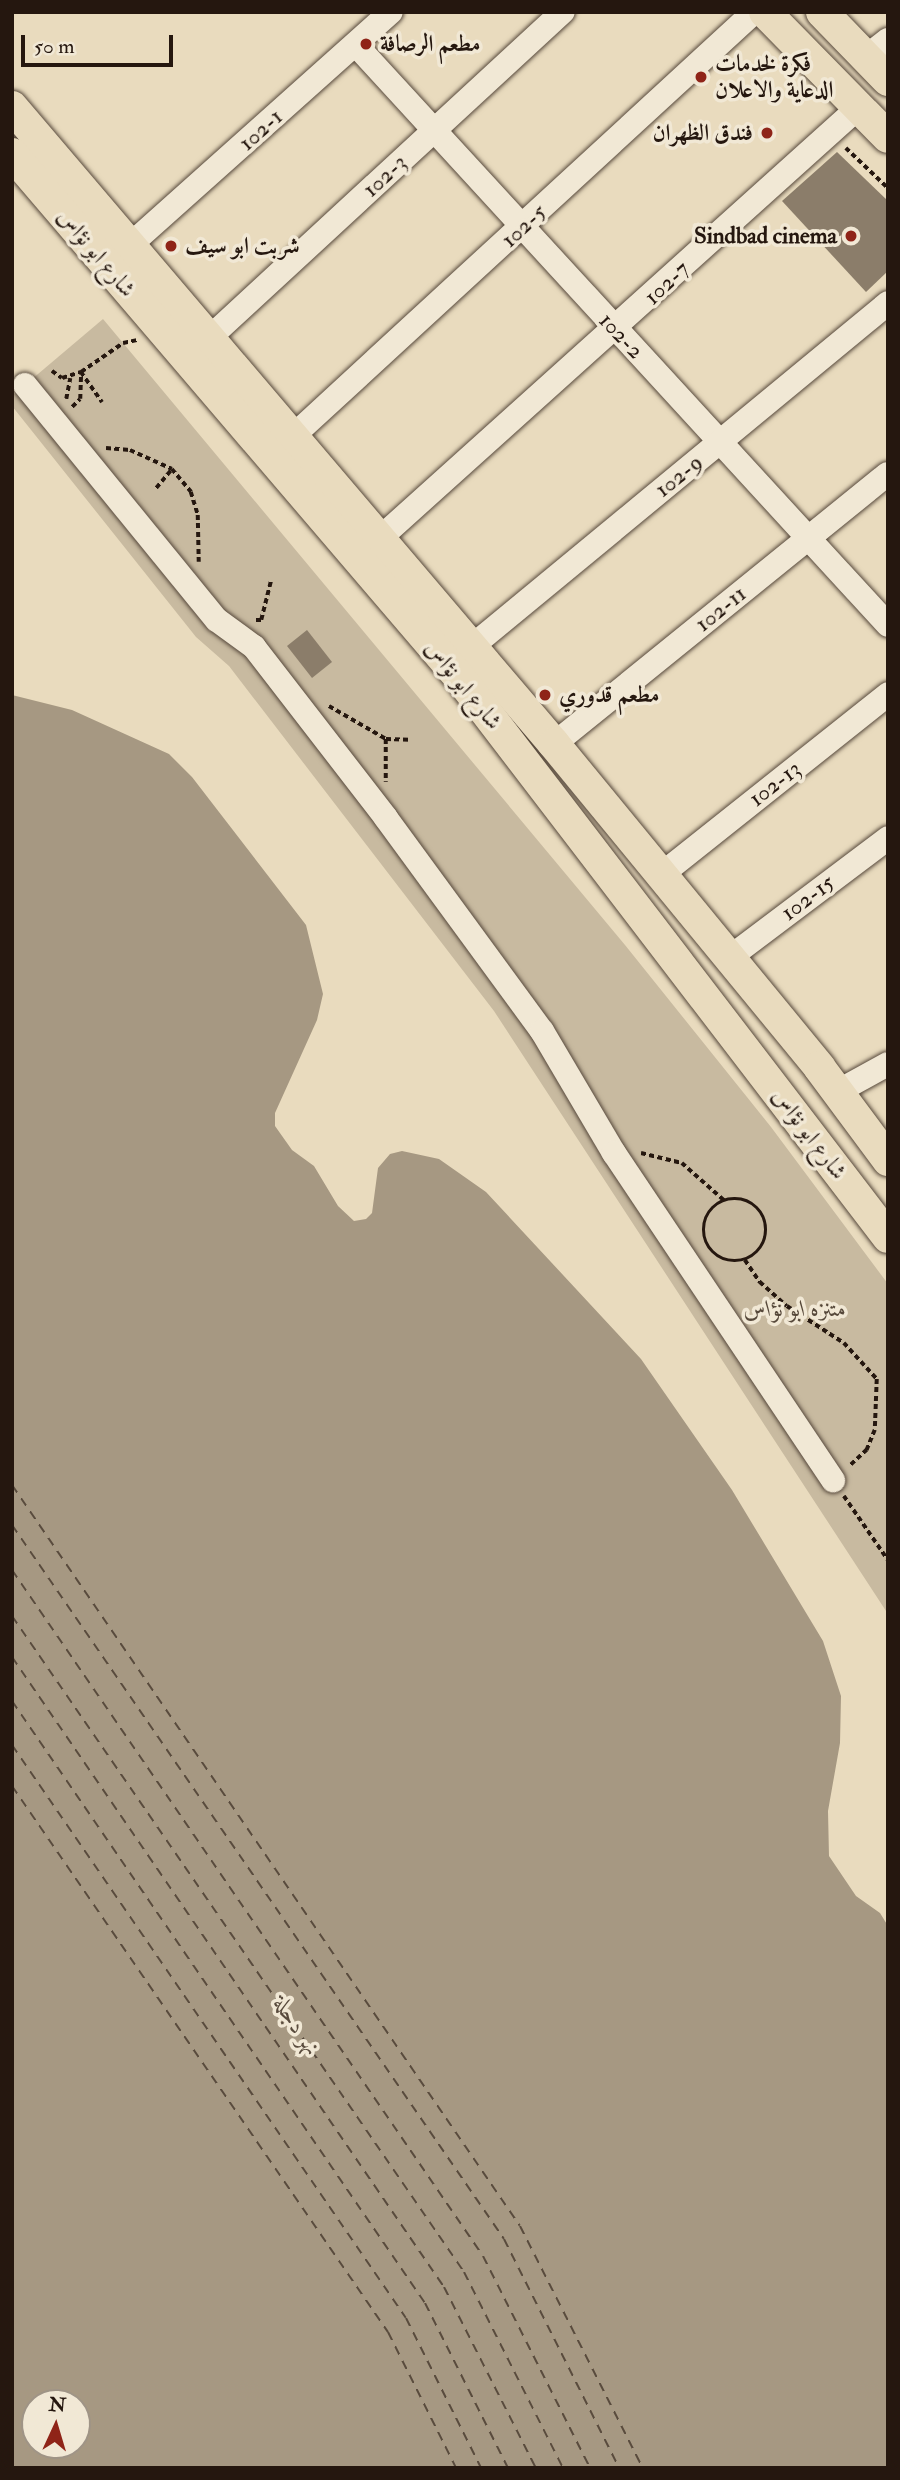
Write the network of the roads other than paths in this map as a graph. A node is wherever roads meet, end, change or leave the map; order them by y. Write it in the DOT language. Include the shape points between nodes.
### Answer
graph roads {
  1 [pos="391,12"];
  2 [pos="563,12"];
  3 [pos="754,12"];
  4 [pos="765,12"];
  5 [pos="822,12"];
  6 [pos="355,45"];
  7 [pos="877,48"];
  8 [pos="888,80"];
  9 [pos="12,107"];
  10 [pos="859,107"];
  11 [pos="435,131"];
  12 [pos="888,138"];
  13 [pos="12,154"];
  14 [pos="522,229"];
  15 [pos="130,247"];
  16 [pos="888,303"];
  17 [pos="615,330"];
  18 [pos="207,340"];
  19 [pos="25,385"];
  20 [pos="292,437"];
  21 [pos="720,443"];
  22 [pos="888,474"];
  23 [pos="808,538"];
  24 [pos="379,540"];
  25 [pos="888,625"];
  26 [pos="470,648"];
  27 [pos="888,694"];
  28 [pos="554,744"];
  29 [pos="888,838"];
  30 [pos="662,874"];
  31 [pos="729,958"];
  32 [pos="888,1064"];
  33 [pos="837,1092"];
  34 [pos="888,1160"];
  35 [pos="888,1237"];
  36 [pos="833,1480"];
  1 -- 6 [label="street, 102-1"];
  2 -- 11 [label="street, 102-3"];
  3 -- 14 [label="street, 102-5"];
  4 -- 10 [label="main road"];
  5 -- 7 [label="main road"];
  6 -- 11 [label="street, 102-2"];
  6 -- 15 [label="street, 102-1"];
  7 -- 8 [label="main road"];
  9 -- 15 [label="main road, شارع ابو نؤاس"];
  10 -- 12 [label="main road"];
  10 -- 17 [label="street, 102-7"];
  11 -- 14 [label="street, 102-2"];
  11 -- 18 [label="street, 102-3"];
  13 -- 35 [label="main road, شارع ابو نؤاس" via="460,678"];
  14 -- 17 [label="street, 102-2"];
  14 -- 20 [label="street, 102-5"];
  15 -- 18 [label="main road, شارع ابو نؤاس"];
  16 -- 21 [label="street, 102-9"];
  17 -- 21 [label="street, 102-2"];
  17 -- 24 [label="street, 102-7"];
  18 -- 20 [label="main road, شارع ابو نؤاس"];
  19 -- 36 [label="street" via="217,620 254,647 386,818 542,1031 614,1153"];
  20 -- 24 [label="main road, شارع ابو نؤاس"];
  21 -- 23 [label="street, 102-2"];
  21 -- 26 [label="street, 102-9"];
  22 -- 23 [label="street, 102-11"];
  23 -- 25 [label="street, 102-2"];
  23 -- 28 [label="street, 102-11"];
  24 -- 26 [label="main road, شارع ابو نؤاس"];
  26 -- 28 [label="main road, شارع ابو نؤاس"];
  27 -- 30 [label="street, 102-13"];
  28 -- 30 [label="main road, شارع ابو نؤاس"];
  29 -- 31 [label="street, 102-15"];
  30 -- 31 [label="main road, شارع ابو نؤاس"];
  31 -- 33 [label="main road, شارع ابو نؤاس"];
  32 -- 33 [label="street"];
  33 -- 34 [label="main road, شارع ابو نؤاس"];
}
